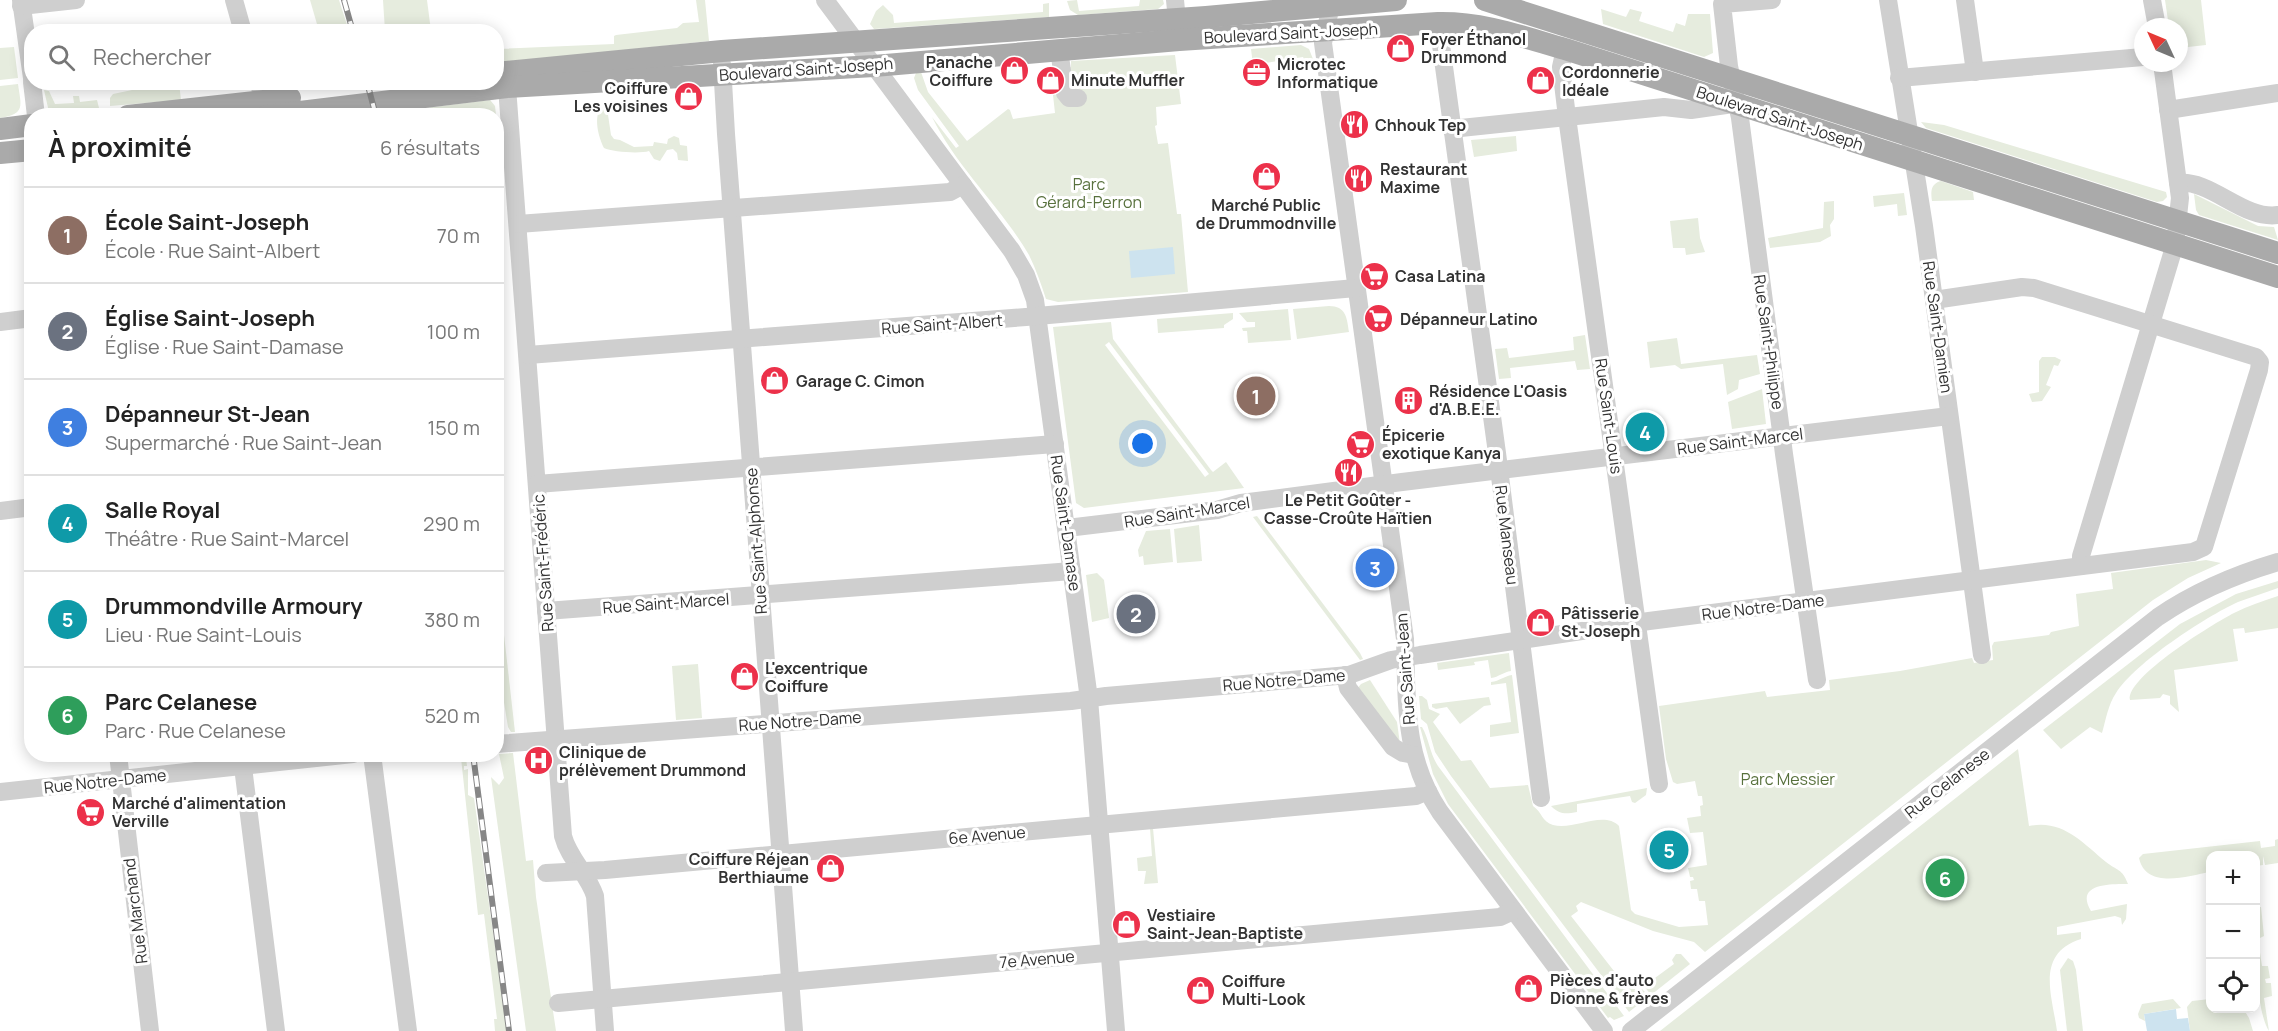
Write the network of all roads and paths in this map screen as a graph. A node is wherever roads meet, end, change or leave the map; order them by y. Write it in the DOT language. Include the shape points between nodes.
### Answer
graph roads {
  1 [pos="76,0"];
  2 [pos="234,0"];
  3 [pos="825,0"];
  4 [pos="1396,0"];
  5 [pos="1485,0"];
  6 [pos="1772,0"];
  7 [pos="1888,0"];
  8 [pos="1965,0"];
  9 [pos="2152,0"];
  10 [pos="21,3"];
  11 [pos="1331,3"];
  12 [pos="2155,18"];
  13 [pos="1177,19"];
  14 [pos="1438,23"];
  15 [pos="24,24"];
  16 [pos="241,24"];
  17 [pos="1326,31"];
  18 [pos="857,43"];
  19 [pos="1059,49"];
  20 [pos="1565,49"];
  21 [pos="722,51"];
  22 [pos="2134,58"];
  23 [pos="874,66"];
  24 [pos="1975,72"];
  25 [pos="2163,72"];
  26 [pos="722,75"];
  27 [pos="1731,78"];
  28 [pos="1899,78"];
  29 [pos="504,80"];
  30 [pos="504,80"];
  31 [pos="33,90"];
  32 [pos="369,90"];
  33 [pos="411,90"];
  34 [pos="503,90"];
  35 [pos="2278,93"];
  36 [pos="1078,98"];
  37 [pos="1737,104"];
  38 [pos="266,106"];
  39 [pos="35,108"];
  40 [pos="238,108"];
  41 [pos="2168,110"];
  42 [pos="1567,117"];
  43 [pos="24,126"];
  44 [pos="0,129"];
  45 [pos="1451,129"];
  46 [pos="1908,135"];
  47 [pos="24,151"];
  48 [pos="0,153"];
  49 [pos="1914,161"];
  50 [pos="2178,183"];
  51 [pos="963,185"];
  52 [pos="731,209"];
  53 [pos="2278,215"];
  54 [pos="2178,220"];
  55 [pos="518,224"];
  56 [pos="2175,244"];
  57 [pos="2278,253"];
  58 [pos="2278,277"];
  59 [pos="1356,288"];
  60 [pos="1934,300"];
  61 [pos="1039,316"];
  62 [pos="24,319"];
  63 [pos="0,322"];
  64 [pos="2153,324"];
  65 [pos="741,339"];
  66 [pos="528,355"];
  67 [pos="1949,416"];
  68 [pos="1782,436"];
  69 [pos="1055,444"];
  70 [pos="1614,456"];
  71 [pos="751,468"];
  72 [pos="1499,470"];
  73 [pos="537,483"];
  74 [pos="1382,484"];
  75 [pos="24,508"];
  76 [pos="0,511"];
  77 [pos="1067,528"];
  78 [pos="2278,562"];
  79 [pos="2081,566"];
  80 [pos="1072,571"];
  81 [pos="1973,580"];
  82 [pos="760,596"];
  83 [pos="1805,601"];
  84 [pos="546,611"];
  85 [pos="1638,623"];
  86 [pos="1520,641"];
  87 [pos="1982,655"];
  88 [pos="1404,658"];
  89 [pos="1345,675"];
  90 [pos="1817,680"];
  91 [pos="1089,699"];
  92 [pos="770,724"];
  93 [pos="557,739"];
  94 [pos="504,743"];
  95 [pos="1414,755"];
  96 [pos="119,762"];
  97 [pos="285,762"];
  98 [pos="373,762"];
  99 [pos="243,767"];
  100 [pos="120,779"];
  101 [pos="1659,784"];
  102 [pos="1428,791"];
  103 [pos="0,792"];
  104 [pos="1540,798"];
  105 [pos="1100,824"];
  106 [pos="779,854"];
  107 [pos="581,871"];
  108 [pos="546,873"];
  109 [pos="1514,911"];
  110 [pos="1110,953"];
  111 [pos="790,982"];
  112 [pos="603,1000"];
  113 [pos="558,1003"];
  114 [pos="150,1031"];
  115 [pos="276,1031"];
  116 [pos="408,1031"];
  117 [pos="605,1031"];
  118 [pos="794,1031"];
  119 [pos="1116,1031"];
  120 [pos="1604,1031"];
  121 [pos="1631,1031"];
  1 -- 10 [label="street"];
  2 -- 16 [label="street"];
  3 -- 18 [label="street, Rue Saint-Damase"];
  4 -- 11 [label="main road, Boulevard Saint-Joseph"];
  5 -- 27 [label="main road, Boulevard Saint-Joseph"];
  6 -- 27 [label="street, Rue Saint-Philippe" via="1722,4"];
  7 -- 28 [label="street, Rue Saint-Damien"];
  8 -- 24 [label="street"];
  9 -- 12 [label="street"];
  10 -- 15 [label="street"];
  11 -- 13 [label="main road, Boulevard Saint-Joseph"];
  11 -- 17 [label="street, Rue Saint-Jean"];
  13 -- 17 [label="main road, Boulevard Saint-Joseph"];
  13 -- 18 [label="main road, Boulevard Saint-Joseph"];
  13 -- 19 [label="main road, Boulevard Saint-Joseph"];
  14 -- 17 [label="main road, Boulevard Saint-Joseph"];
  14 -- 20 [label="main road, Boulevard Saint-Joseph" via="1481,26"];
  14 -- 45 [label="street, Rue Manseau"];
  17 -- 59 [label="street, Rue Saint-Jean" via="1324,48"];
  18 -- 21 [label="main road, Boulevard Saint-Joseph"];
  18 -- 23 [label="street, Rue Saint-Damase"];
  19 -- 23 [label="main road, Boulevard Saint-Joseph"];
  19 -- 36 [label="street" via="1065,93 1069,98"];
  20 -- 37 [label="main road, Boulevard Saint-Joseph"];
  20 -- 42 [label="street, Rue Saint-Louis" via="1561,67"];
  21 -- 26 [label="street, Rue Saint-Alphonse"];
  21 -- 29 [label="main road, Boulevard Saint-Joseph"];
  22 -- 24 [label="street"];
  23 -- 26 [label="main road, Boulevard Saint-Joseph"];
  23 -- 51 [label="street, Rue Saint-Damase"];
  24 -- 28 [label="street"];
  25 -- 41 [label="street"];
  26 -- 30 [label="main road, Boulevard Saint-Joseph"];
  26 -- 52 [label="street, Rue Saint-Alphonse"];
  27 -- 37 [label="street, Rue Saint-Philippe"];
  27 -- 46 [label="main road, Boulevard Saint-Joseph"];
  28 -- 46 [label="street, Rue Saint-Damien"];
  31 -- 39 [label="street"];
  32 -- 38 [label="main road, Boulevard Saint-Joseph"];
  33 -- 38 [label="main road, Boulevard Saint-Joseph"];
  34 -- 55 [label="street, Rue Saint-Frédéric"];
  35 -- 41 [label="street"];
  37 -- 42 [label="street"];
  37 -- 49 [label="main road, Boulevard Saint-Joseph"];
  37 -- 68 [label="street, Rue Saint-Philippe"];
  38 -- 40 [label="main road, Boulevard Saint-Joseph"];
  41 -- 50 [label="street"];
  42 -- 45 [label="street"];
  42 -- 70 [label="street, Rue Saint-Louis"];
  43 -- 44 [label="main road"];
  45 -- 72 [label="street, Rue Manseau"];
  46 -- 49 [label="street, Rue Saint-Damien"];
  46 -- 54 [label="main road, Boulevard Saint-Joseph"];
  47 -- 48 [label="main road"];
  49 -- 56 [label="main road, Boulevard Saint-Joseph"];
  49 -- 60 [label="street, Rue Saint-Damien"];
  50 -- 53 [label="street" via="2193,184 2261,215"];
  50 -- 54 [label="street"];
  51 -- 52 [label="street" via="950,192"];
  51 -- 61 [label="street, Rue Saint-Damase" via="1020,263"];
  52 -- 55 [label="street"];
  52 -- 65 [label="street, Rue Saint-Alphonse"];
  54 -- 56 [label="street"];
  54 -- 57 [label="main road, Boulevard Saint-Joseph"];
  55 -- 66 [label="street, Rue Saint-Frédéric"];
  56 -- 58 [label="main road, Boulevard Saint-Joseph"];
  56 -- 64 [label="street"];
  59 -- 61 [label="street, Rue Saint-Albert"];
  59 -- 74 [label="street, Rue Saint-Jean"];
  60 -- 64 [label="street" via="2027,287"];
  60 -- 67 [label="street, Rue Saint-Damien"];
  61 -- 65 [label="street, Rue Saint-Albert"];
  61 -- 69 [label="street, Rue Saint-Damase"];
  62 -- 63 [label="street"];
  64 -- 79 [label="street"];
  64 -- 79 [label="street, Rue Notre-Dame" via="2254,355 2260,362 2259,370 2205,544 2197,552"];
  65 -- 66 [label="street, Rue Saint-Albert"];
  65 -- 71 [label="street, Rue Saint-Alphonse"];
  66 -- 73 [label="street, Rue Saint-Frédéric"];
  67 -- 68 [label="street, Rue Saint-Marcel"];
  67 -- 81 [label="street, Rue Saint-Damien"];
  68 -- 70 [label="street, Rue Saint-Marcel"];
  68 -- 83 [label="street, Rue Saint-Philippe"];
  69 -- 71 [label="street"];
  69 -- 77 [label="street, Rue Saint-Damase"];
  70 -- 72 [label="street, Rue Saint-Marcel"];
  70 -- 85 [label="street, Rue Saint-Louis"];
  71 -- 73 [label="street"];
  71 -- 82 [label="street, Rue Saint-Alphonse"];
  72 -- 74 [label="street, Rue Saint-Marcel"];
  72 -- 86 [label="street, Rue Manseau"];
  73 -- 84 [label="street, Rue Saint-Frédéric"];
  74 -- 77 [label="street, Rue Saint-Marcel"];
  74 -- 88 [label="street, Rue Saint-Jean" via="1405,639"];
  75 -- 76 [label="street"];
  77 -- 80 [label="street, Rue Saint-Damase"];
  78 -- 121 [label="street, Rue Celanese" via="2216,582 2158,617"];
  79 -- 81 [label="street, Rue Notre-Dame"];
  80 -- 82 [label="street, Rue Saint-Marcel"];
  80 -- 91 [label="street, Rue Saint-Damase"];
  81 -- 83 [label="street, Rue Notre-Dame"];
  81 -- 87 [label="street, Rue Saint-Damien"];
  82 -- 84 [label="street, Rue Saint-Marcel"];
  82 -- 92 [label="street, Rue Saint-Alphonse"];
  83 -- 85 [label="street, Rue Notre-Dame"];
  83 -- 90 [label="street, Rue Saint-Philippe"];
  84 -- 93 [label="street, Rue Saint-Frédéric"];
  85 -- 86 [label="street, Rue Notre-Dame"];
  85 -- 101 [label="street, Rue Saint-Louis"];
  86 -- 88 [label="street, Rue Notre-Dame"];
  86 -- 104 [label="street, Rue Manseau"];
  88 -- 89 [label="street, Rue Notre-Dame"];
  88 -- 95 [label="street, Rue Saint-Jean"];
  89 -- 91 [label="street, Rue Notre-Dame"];
  89 -- 95 [label="street" via="1348,688 1393,747"];
  91 -- 92 [label="street, Rue Notre-Dame"];
  91 -- 105 [label="street, Rue Saint-Damase"];
  92 -- 93 [label="street, Rue Notre-Dame"];
  92 -- 106 [label="street, Rue Saint-Alphonse"];
  93 -- 94 [label="street, Rue Notre-Dame"];
  93 -- 107 [label="street, Rue Saint-Frédéric" via="563,836"];
  95 -- 102 [label="street, Rue Saint-Jean"];
  96 -- 100 [label="street, Rue Marchand"];
  97 -- 99 [label="street, Rue Notre-Dame"];
  98 -- 116 [label="street"];
  99 -- 100 [label="street, Rue Notre-Dame"];
  99 -- 115 [label="street"];
  100 -- 103 [label="street, Rue Notre-Dame"];
  100 -- 114 [label="street, Rue Marchand"];
  102 -- 105 [label="street, 6e Avenue" via="1416,796"];
  102 -- 109 [label="street, Rue Saint-Jean"];
  105 -- 106 [label="street, 6e Avenue"];
  105 -- 110 [label="street, Rue Saint-Damase"];
  106 -- 107 [label="street, 6e Avenue"];
  106 -- 111 [label="street, Rue Saint-Alphonse"];
  107 -- 108 [label="street, 6e Avenue"];
  107 -- 112 [label="street, Rue Saint-Frédéric" via="595,896"];
  109 -- 110 [label="street, 7e Avenue" via="1500,917"];
  109 -- 120 [label="street, Rue Saint-Jean"];
  110 -- 111 [label="street, 7e Avenue"];
  110 -- 119 [label="street, Rue Saint-Damase"];
  111 -- 112 [label="street, 7e Avenue"];
  111 -- 118 [label="street, Rue Saint-Alphonse"];
  112 -- 113 [label="street, 7e Avenue"];
  112 -- 117 [label="street, Rue Saint-Frédéric"];
}
